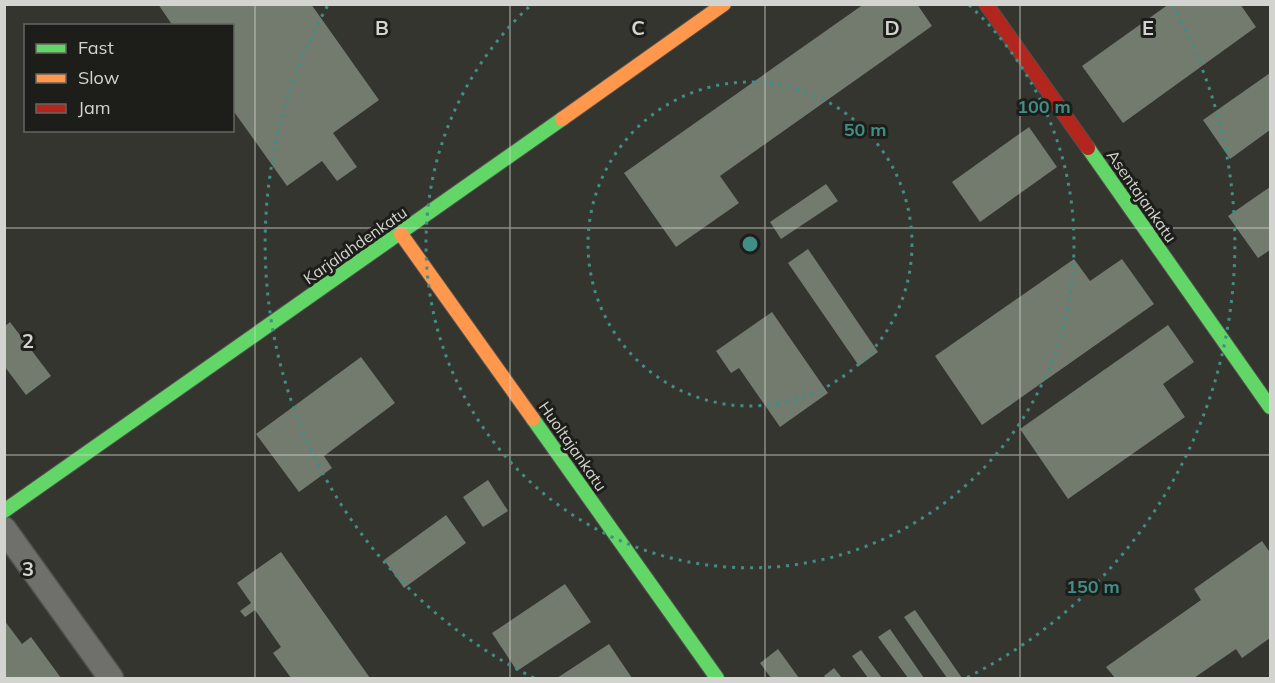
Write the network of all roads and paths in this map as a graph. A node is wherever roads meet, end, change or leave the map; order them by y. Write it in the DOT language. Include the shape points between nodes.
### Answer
graph roads {
  1 [pos="724,4"];
  2 [pos="986,4"];
  3 [pos="401,234"];
  4 [pos="1270,407"];
  5 [pos="4,511"];
  6 [pos="4,529"];
  7 [pos="111,678"];
  8 [pos="717,678"];
  1 -- 3 [label="street, Karjalahdenkatu"];
  2 -- 4 [label="street, Asentajankatu"];
  3 -- 5 [label="street, Karjalahdenkatu"];
  3 -- 8 [label="street, Huoltajankatu"];
  6 -- 7 [label="street"];
}
